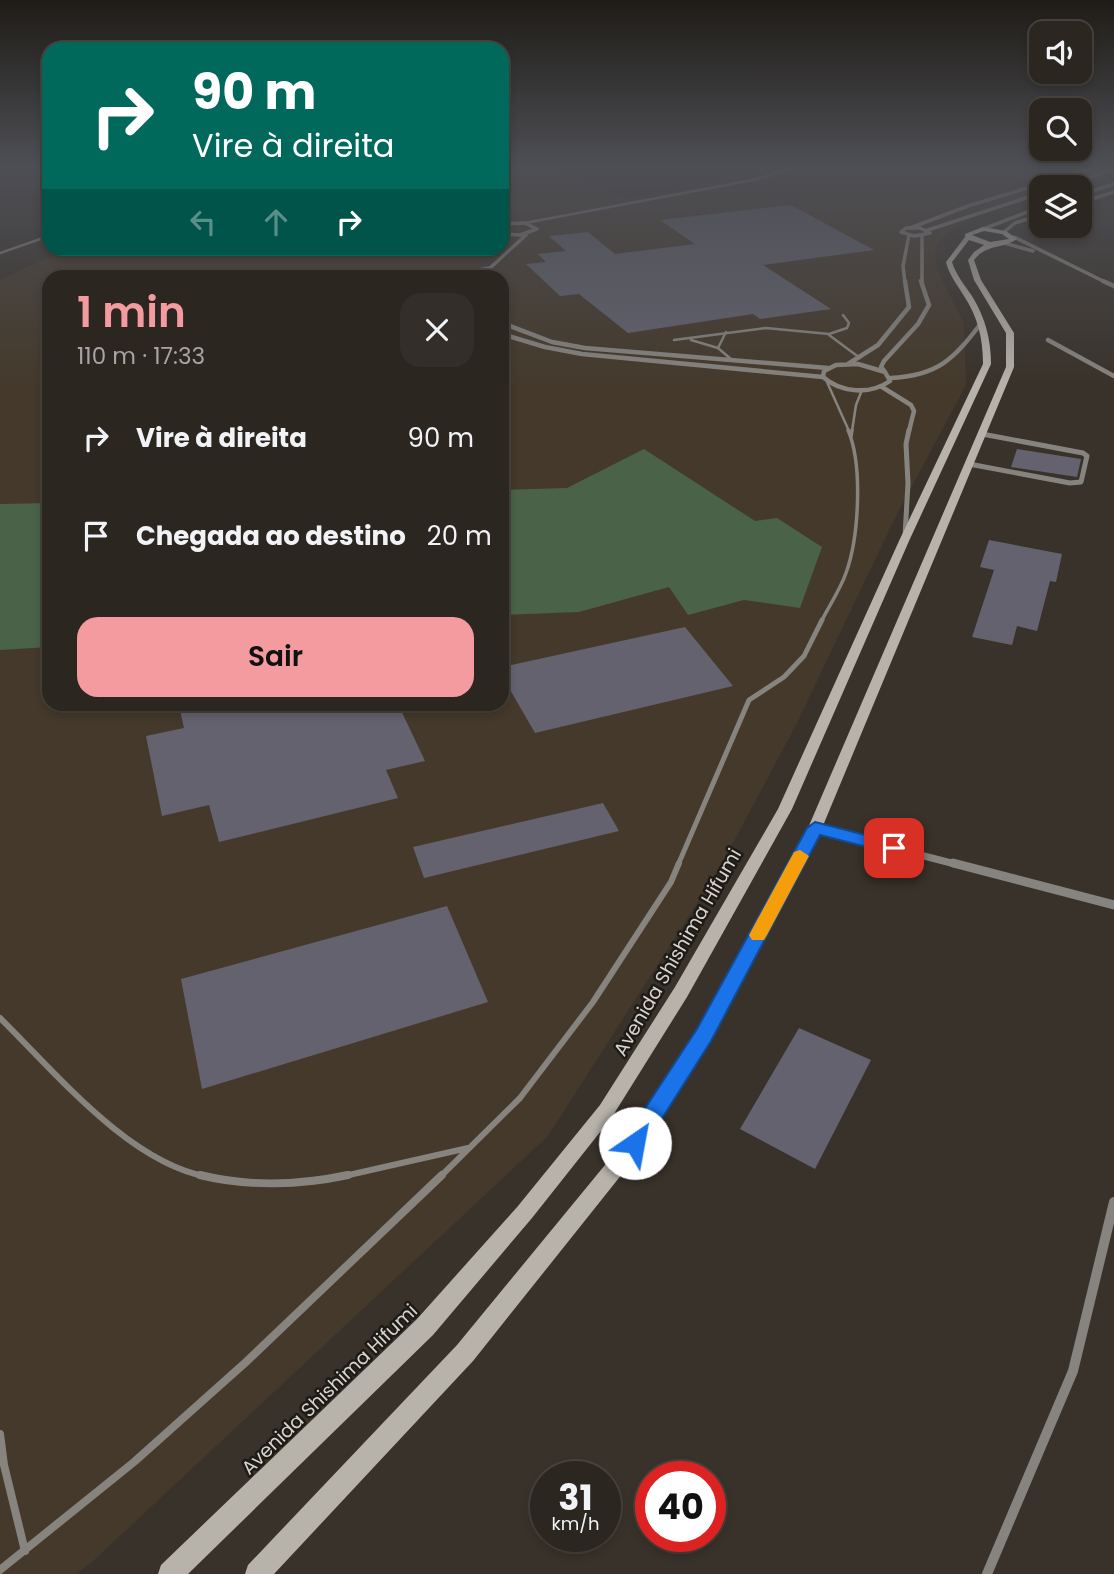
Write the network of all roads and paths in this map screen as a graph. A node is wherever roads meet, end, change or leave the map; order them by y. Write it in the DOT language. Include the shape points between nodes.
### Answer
graph roads {
  1 [pos="42,238"];
  2 [pos="511,238"];
  3 [pos="521,238"];
  4 [pos="908,238"];
  5 [pos="922,238"];
  6 [pos="988,238"];
  7 [pos="989,238"];
  8 [pos="995,238"];
  9 [pos="1017,238"];
  10 [pos="516,242"];
  11 [pos="509,249"];
  12 [pos="0,253"];
  13 [pos="1044,254"];
  14 [pos="502,256"];
  15 [pos="490,268"];
  16 [pos="478,270"];
  17 [pos="1114,286"];
  18 [pos="843,315"];
  19 [pos="983,322"];
  20 [pos="509,326"];
  21 [pos="726,332"];
  22 [pos="829,334"];
  23 [pos="509,336"];
  24 [pos="686,338"];
  25 [pos="674,340"];
  26 [pos="1048,340"];
  27 [pos="718,348"];
  28 [pos="860,358"];
  29 [pos="732,360"];
  30 [pos="848,364"];
  31 [pos="987,364"];
  32 [pos="1010,366"];
  33 [pos="828,368"];
  34 [pos="884,372"];
  35 [pos="1114,376"];
  36 [pos="890,378"];
  37 [pos="825,379"];
  38 [pos="882,387"];
  39 [pos="862,390"];
  40 [pos="982,434"];
  41 [pos="851,437"];
  42 [pos="969,464"];
  43 [pos="904,541"];
  44 [pos="815,828"];
  45 [pos="1114,905"];
  46 [pos="0,1018"];
  47 [pos="471,1147"];
  48 [pos="1114,1202"];
  49 [pos="1112,1227"];
  50 [pos="0,1434"];
  51 [pos="24,1551"];
  52 [pos="0,1570"];
  53 [pos="170,1574"];
  54 [pos="257,1574"];
  55 [pos="987,1574"];
  1 -- 12 [label="lane"];
  2 -- 10 [label="street"];
  3 -- 10 [label="street"];
  4 -- 28 [label="street" via="903,266 909,307 892,330"];
  5 -- 34 [label="street" via="921,281 929,305 918,326 885,359"];
  6 -- 19 [label="street, Avenida Shishima Hifumi" via="949,262"];
  7 -- 32 [label="street" via="971,260 973,272 1011,336"];
  8 -- 13 [label="street"];
  9 -- 13 [label="street"];
  10 -- 11 [label="street"];
  13 -- 17 [label="street"];
  14 -- 15 [label="street"];
  15 -- 16 [label="street"];
  18 -- 22 [label="lane" via="847,328"];
  19 -- 31 [label="street, Avenida Shishima Hifumi"];
  19 -- 36 [label="street" via="932,373"];
  20 -- 29 [label="street" via="552,342 585,348"];
  21 -- 22 [label="lane" via="766,328"];
  21 -- 24 [label="lane"];
  21 -- 27 [label="lane"];
  22 -- 28 [label="lane"];
  23 -- 37 [label="street" via="582,354"];
  24 -- 25 [label="lane"];
  24 -- 27 [label="lane"];
  26 -- 35 [label="street"];
  27 -- 29 [label="lane"];
  28 -- 30 [label="street"];
  29 -- 33 [label="street"];
  30 -- 33 [label="street"];
  30 -- 34 [label="street"];
  31 -- 32 [label="street"];
  31 -- 43 [label="street, Avenida Shishima Hifumi"];
  32 -- 40 [label="street"];
  33 -- 37 [label="street"];
  34 -- 36 [label="street"];
  36 -- 38 [label="street"];
  37 -- 39 [label="street" via="840,388"];
  37 -- 41 [label="lane"];
  38 -- 39 [label="street"];
  38 -- 43 [label="street" via="914,411 906,452"];
  39 -- 41 [label="lane"];
  40 -- 42 [label="street"];
  40 -- 42 [label="street" via="1083,453 1087,456 1081,482"];
  41 -- 47 [label="lane" via="858,491 851,554 846,573 803,656 784,677 749,700 671,881 593,1002 520,1098"];
  42 -- 44 [label="street"];
  43 -- 53 [label="street, Avenida Shishima Hifumi" via="785,809 681,992 606,1111 425,1327"];
  44 -- 45 [label="street"];
  44 -- 54 [label="street" via="704,1035 635,1143 466,1353"];
  46 -- 47 [label="lane" via="114,1129 161,1162 204,1176 316,1182"];
  47 -- 51 [label="lane" via="246,1362 134,1462"];
  48 -- 49 [label="street"];
  49 -- 55 [label="street" via="1073,1371"];
  50 -- 51 [label="lane"];
  51 -- 52 [label="lane"];
}
